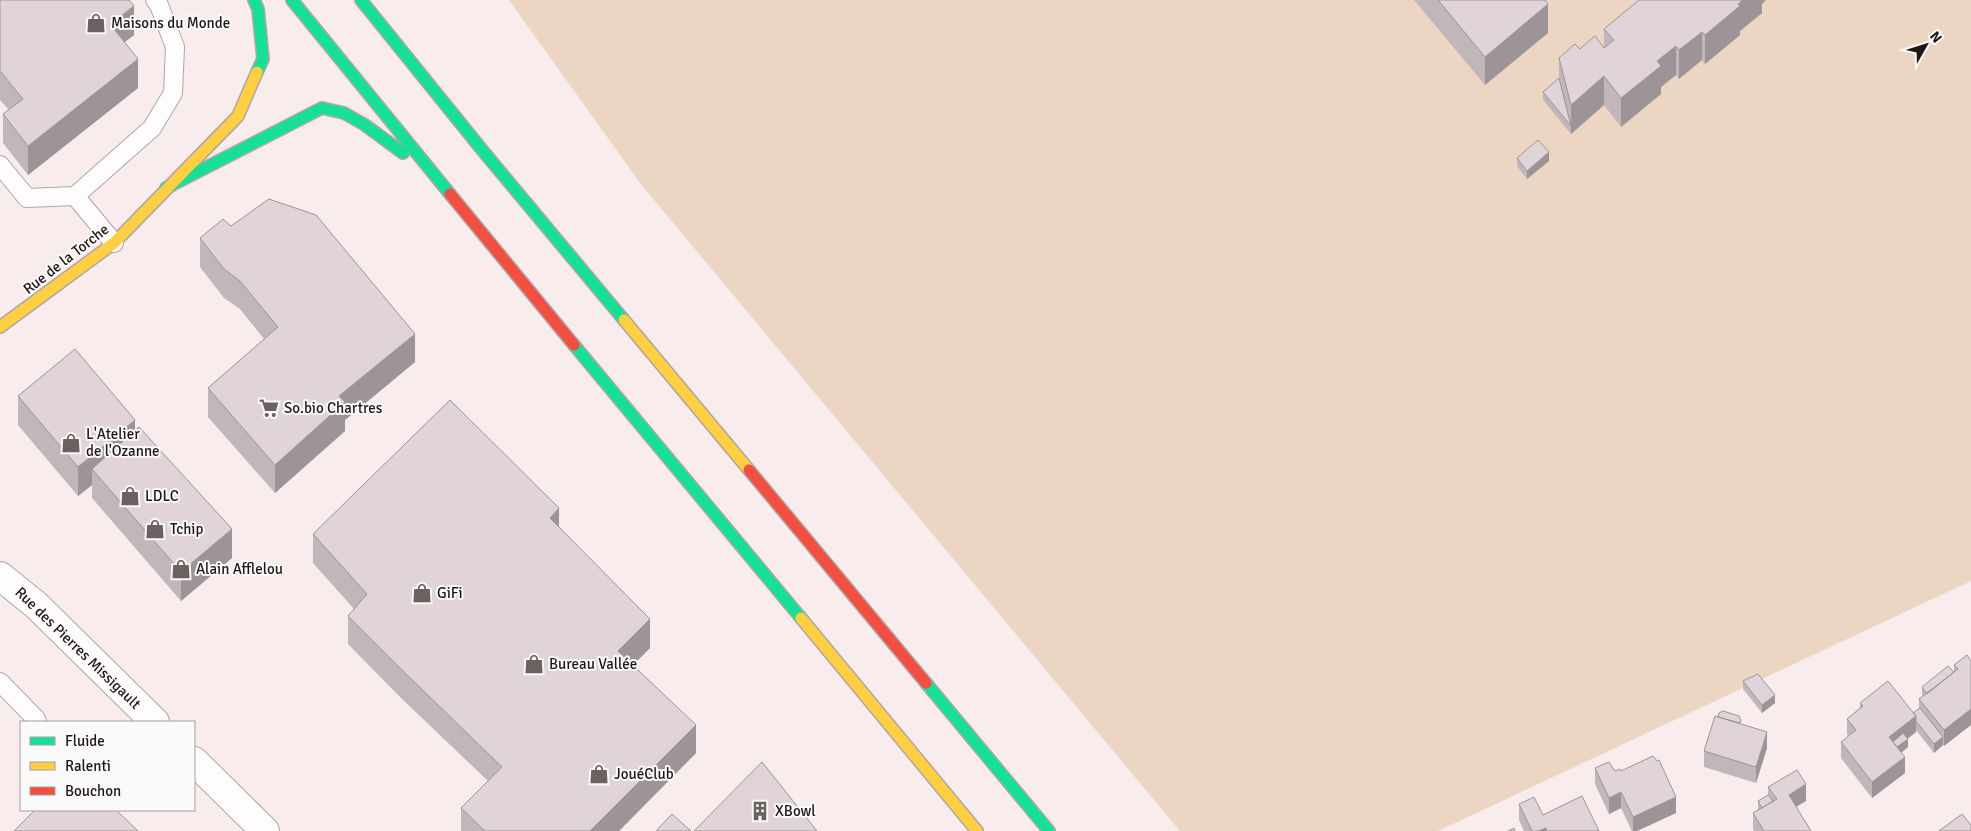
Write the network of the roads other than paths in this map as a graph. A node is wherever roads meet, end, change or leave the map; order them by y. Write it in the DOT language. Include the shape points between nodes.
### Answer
graph roads {
  1 [pos="155,0"];
  2 [pos="254,0"];
  3 [pos="292,0"];
  4 [pos="361,0"];
  5 [pos="0,165"];
  6 [pos="436,178"];
  7 [pos="166,188"];
  8 [pos="75,196"];
  9 [pos="114,243"];
  10 [pos="0,327"];
  11 [pos="0,576"];
  12 [pos="0,682"];
  13 [pos="37,721"];
  14 [pos="154,721"];
  15 [pos="195,762"];
  16 [pos="265,831"];
  17 [pos="977,831"];
  18 [pos="1049,831"];
  1 -- 8 [label="lane" via="175,47 173,93 152,128"];
  2 -- 7 [label="main road, Rue de la Torche" via="258,9 263,59 238,116"];
  3 -- 6 [label="main road"];
  4 -- 18 [label="main road"];
  5 -- 8 [label="lane" via="27,198"];
  6 -- 7 [label="main road" via="364,125 344,113 322,108"];
  6 -- 17 [label="main road"];
  7 -- 9 [label="main road, Rue de la Torche"];
  8 -- 9 [label="lane"];
  9 -- 10 [label="main road, Rue de la Torche"];
  11 -- 14 [label="street, Rue des Pierres Missigault" via="36,604"];
  12 -- 13 [label="lane"];
  15 -- 16 [label="street"];
}
